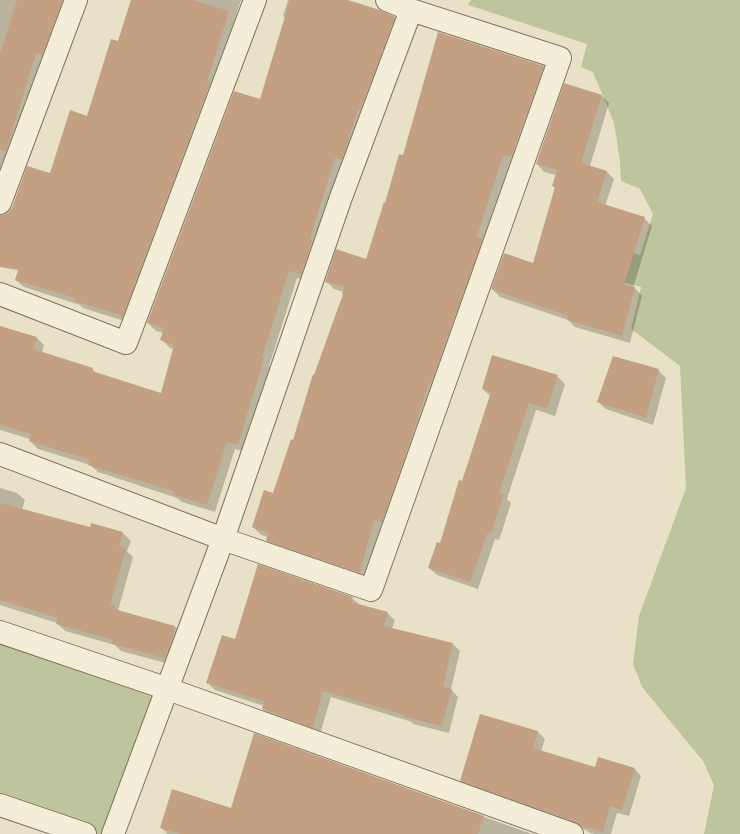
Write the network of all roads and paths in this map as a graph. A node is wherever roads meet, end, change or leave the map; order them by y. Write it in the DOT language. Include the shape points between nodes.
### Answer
graph roads {
  1 [pos="76,0"];
  2 [pos="255,0"];
  3 [pos="387,0"];
  4 [pos="411,10"];
  5 [pos="0,203"];
  6 [pos="0,294"];
  7 [pos="0,454"];
  8 [pos="223,539"];
  9 [pos="0,632"];
  10 [pos="168,689"];
  11 [pos="0,805"];
  12 [pos="85,834"];
  13 [pos="113,834"];
  14 [pos="572,834"];
  1 -- 5 [label="street"];
  2 -- 6 [label="street" via="126,343"];
  3 -- 4 [label="street"];
  4 -- 8 [label="street" via="340,200"];
  4 -- 8 [label="street" via="560,58 371,590"];
  7 -- 8 [label="street"];
  8 -- 10 [label="street"];
  9 -- 10 [label="street"];
  10 -- 13 [label="street"];
  10 -- 14 [label="street"];
  11 -- 12 [label="street"];
}
